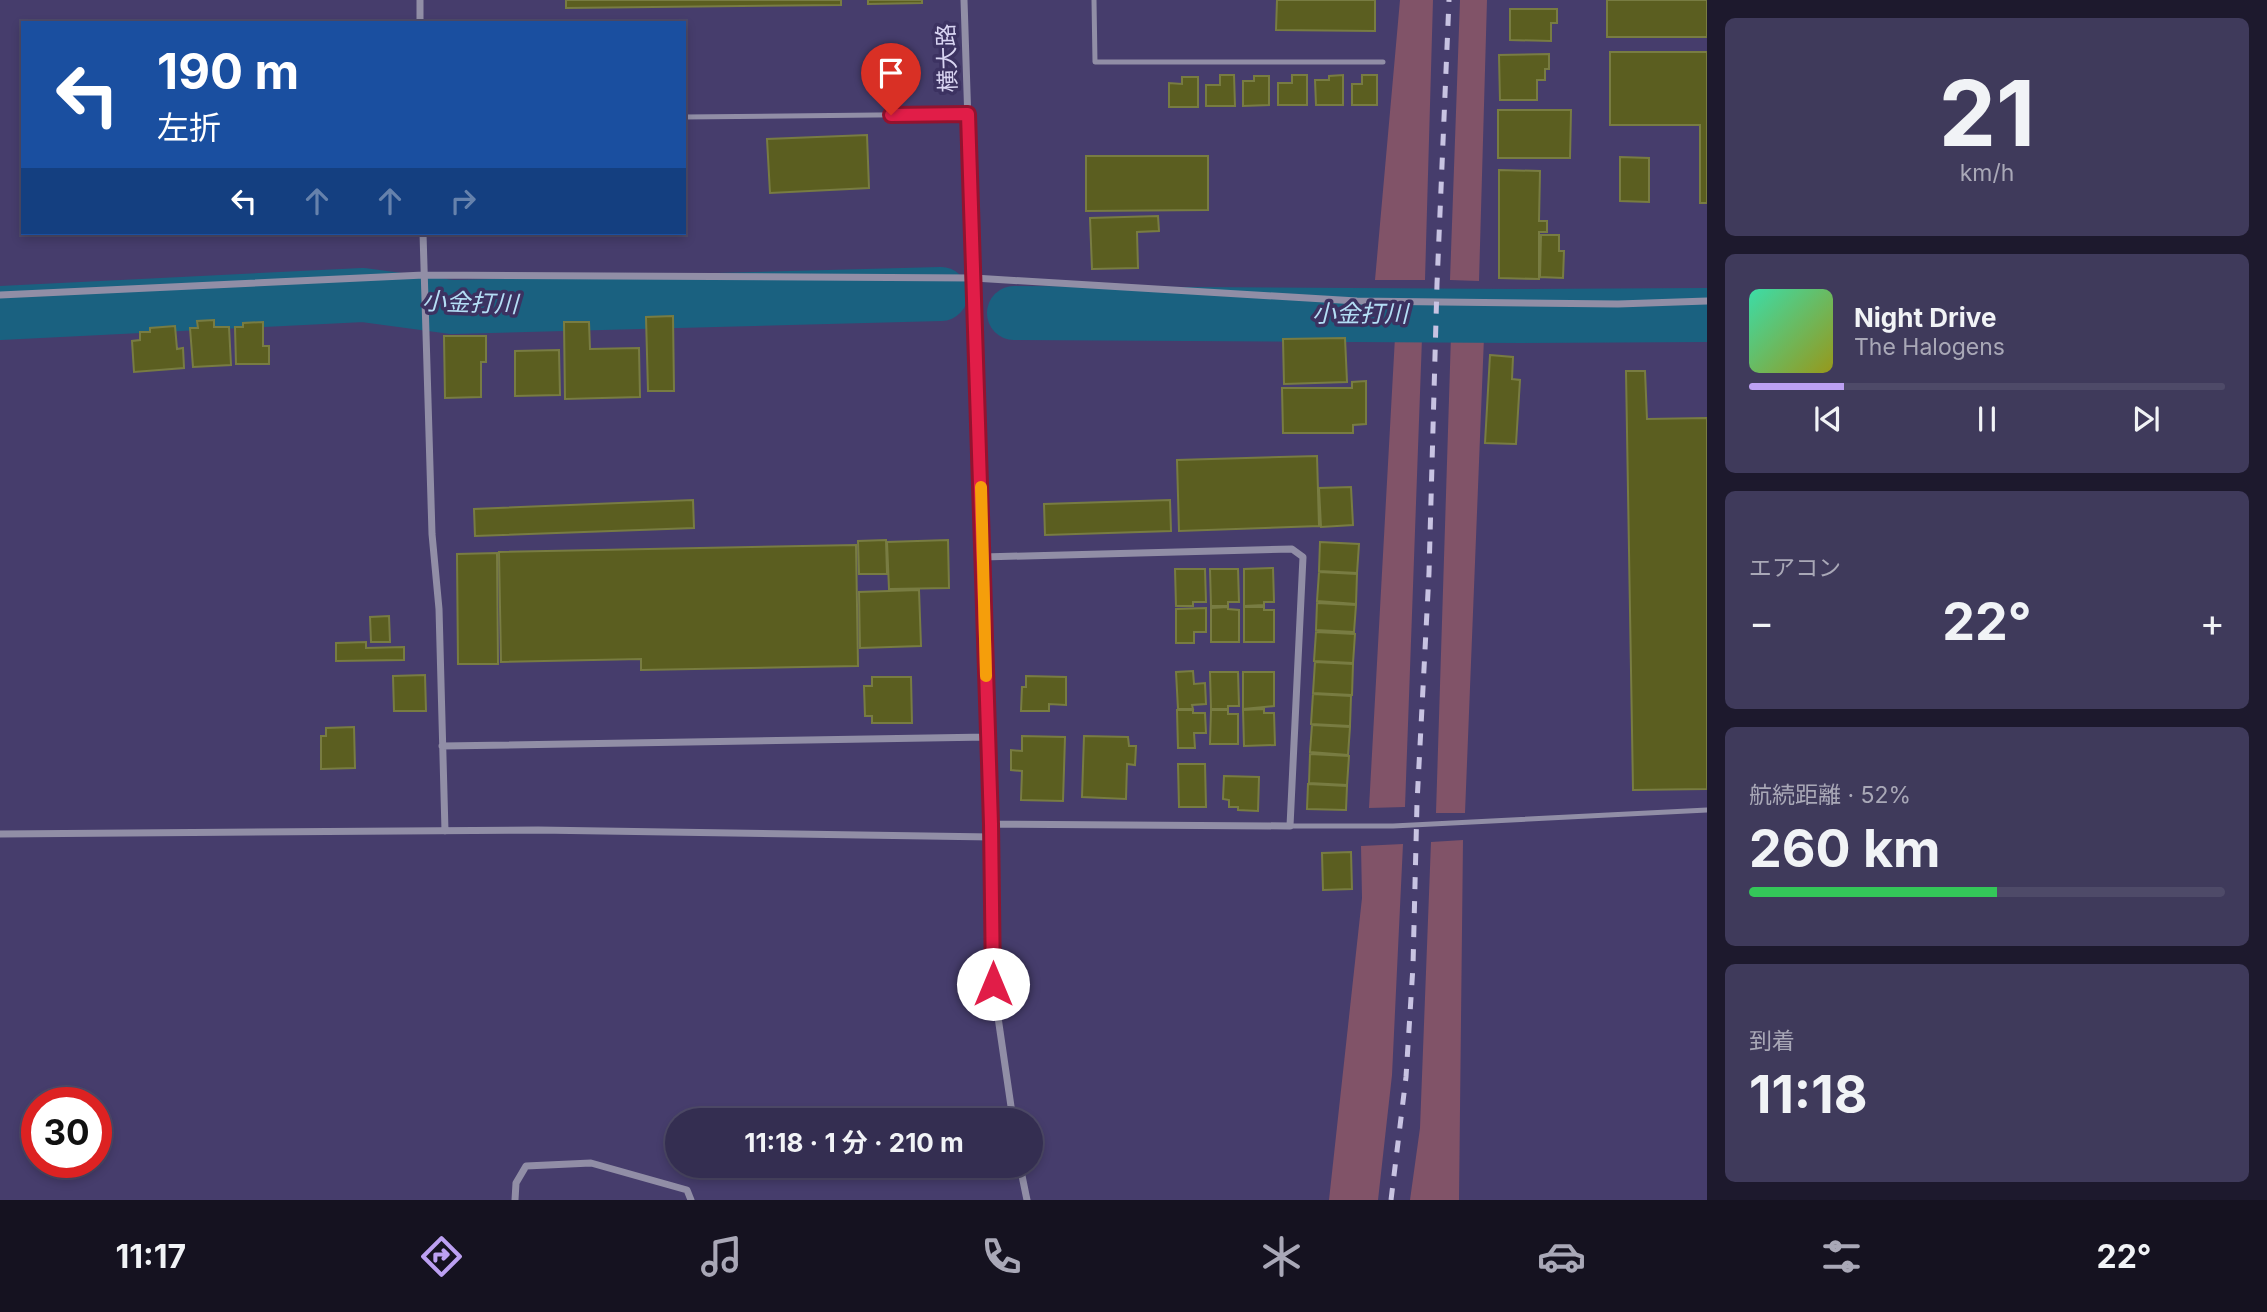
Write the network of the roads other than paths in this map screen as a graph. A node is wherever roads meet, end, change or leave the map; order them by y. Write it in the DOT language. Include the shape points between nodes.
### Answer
graph roads {
  1 [pos="420,0"];
  2 [pos="964,0"];
  3 [pos="1094,0"];
  4 [pos="420,21"];
  5 [pos="1383,62"];
  6 [pos="968,114"];
  7 [pos="686,117"];
  8 [pos="423,235"];
  9 [pos="424,275"];
  10 [pos="974,278"];
  11 [pos="0,295"];
  12 [pos="1707,301"];
  13 [pos="983,557"];
  14 [pos="988,737"];
  15 [pos="442,746"];
  16 [pos="1707,810"];
  17 [pos="991,824"];
  18 [pos="1290,826"];
  19 [pos="445,831"];
  20 [pos="0,834"];
  21 [pos="992,837"];
  22 [pos="1011,1108"];
  23 [pos="1022,1178"];
  24 [pos="515,1200"];
  25 [pos="691,1200"];
  26 [pos="1027,1200"];
  1 -- 4 [label="street"];
  2 -- 6 [label="street, 横大路"];
  3 -- 5 [label="lane" via="1095,62"];
  6 -- 7 [label="lane"];
  6 -- 10 [label="street, 横大路"];
  8 -- 9 [label="street"];
  9 -- 10 [label="street"];
  9 -- 11 [label="street"];
  9 -- 15 [label="street"];
  10 -- 12 [label="street" via="1357,301"];
  10 -- 13 [label="street, 横大路"];
  13 -- 14 [label="street, 横大路"];
  13 -- 18 [label="street" via="1292,549 1303,557"];
  14 -- 15 [label="street"];
  14 -- 17 [label="street, 横大路"];
  15 -- 19 [label="street"];
  16 -- 18 [label="lane" via="1393,827"];
  17 -- 18 [label="street"];
  17 -- 21 [label="street, 横大路"];
  19 -- 20 [label="street"];
  19 -- 21 [label="street"];
  21 -- 22 [label="street, 横大路" via="993,984"];
  23 -- 26 [label="street"];
  24 -- 25 [label="street" via="516,1183 526,1166 592,1163 687,1190"];
}
